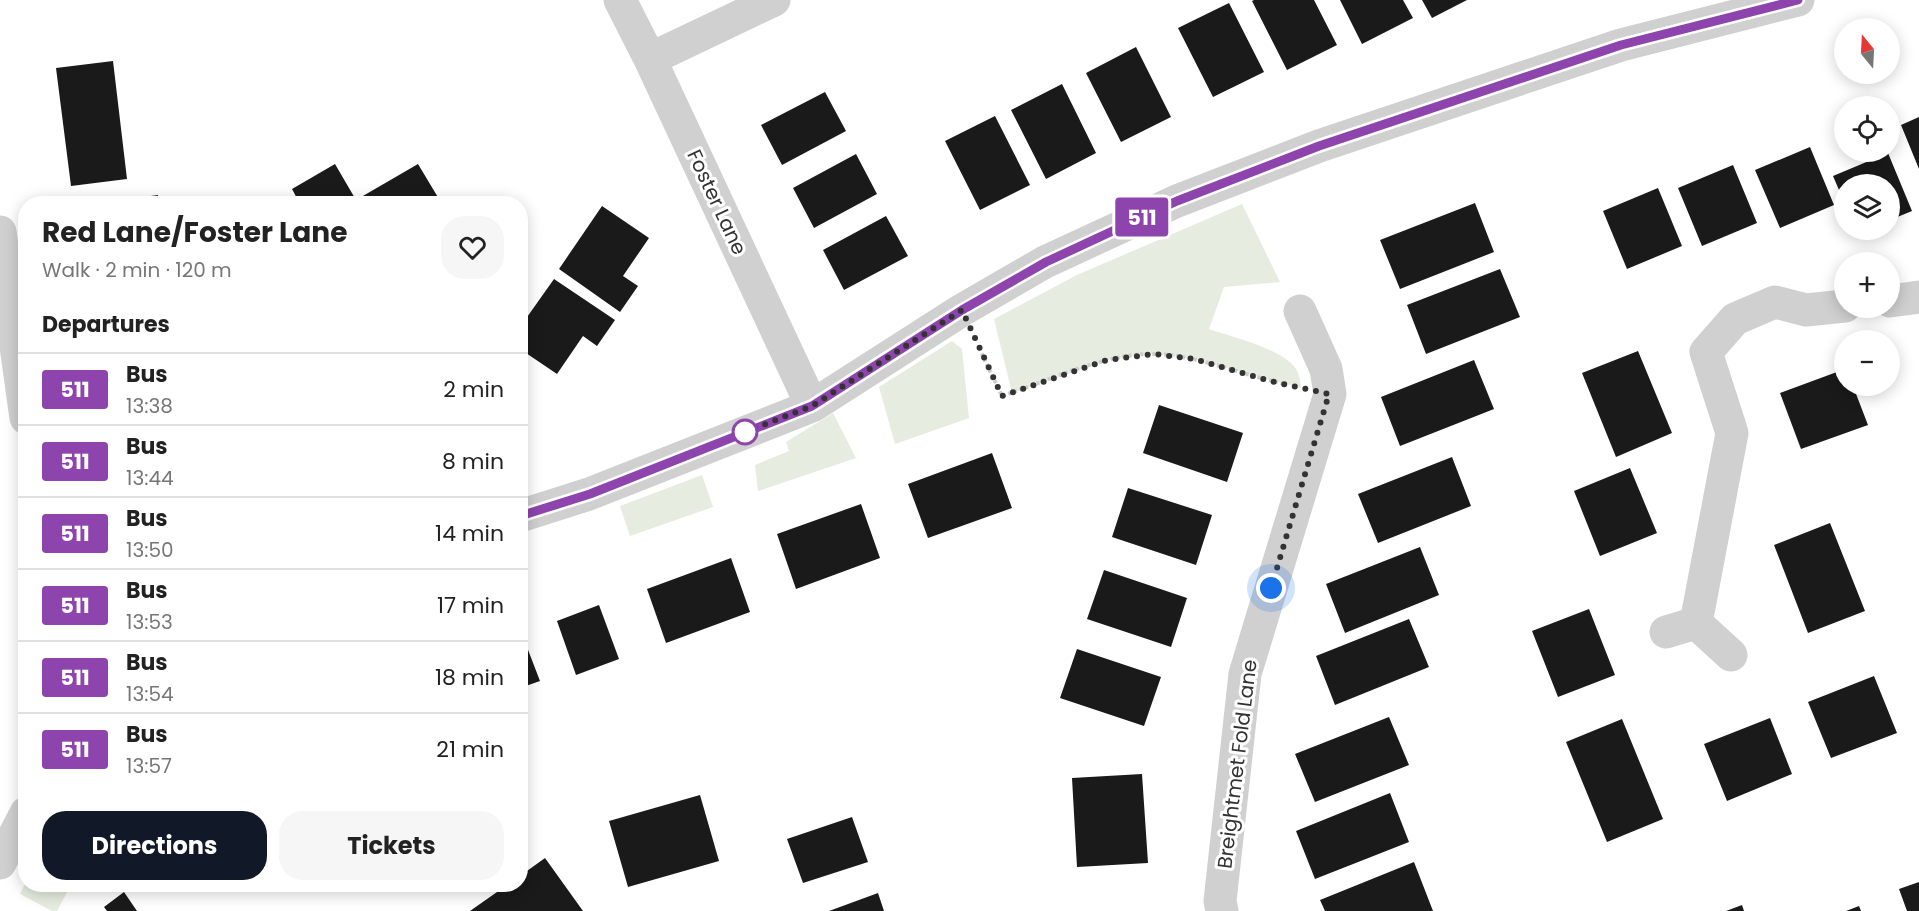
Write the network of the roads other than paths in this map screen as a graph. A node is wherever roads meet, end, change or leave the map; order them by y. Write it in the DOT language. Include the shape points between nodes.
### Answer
graph roads {
  1 [pos="620,0"];
  2 [pos="774,0"];
  3 [pos="1798,0"];
  4 [pos="650,59"];
  5 [pos="0,238"];
  6 [pos="1919,297"];
  7 [pos="1900,300"];
  8 [pos="1834,307"];
  9 [pos="1300,311"];
  10 [pos="18,363"];
  11 [pos="812,406"];
  12 [pos="528,513"];
  13 [pos="1731,656"];
  14 [pos="18,801"];
  15 [pos="0,803"];
  16 [pos="18,828"];
  17 [pos="0,862"];
  18 [pos="1222,911"];
  1 -- 4 [label="street, Foster Lane"];
  2 -- 4 [label="street"];
  3 -- 11 [label="street" via="1621,45 1319,146 1156,211 1046,262 962,310"];
  4 -- 11 [label="street, Foster Lane"];
  5 -- 10 [label="street"];
  6 -- 7 [label="street"];
  8 -- 13 [label="street" via="1806,310 1774,302 1735,319 1706,352 1732,433 1681,627"];
  9 -- 18 [label="street, Breightmet Fold Lane" via="1326,369 1329,394 1245,674"];
  11 -- 12 [label="street" via="590,494"];
  14 -- 15 [label="street"];
  16 -- 17 [label="street"];
}
